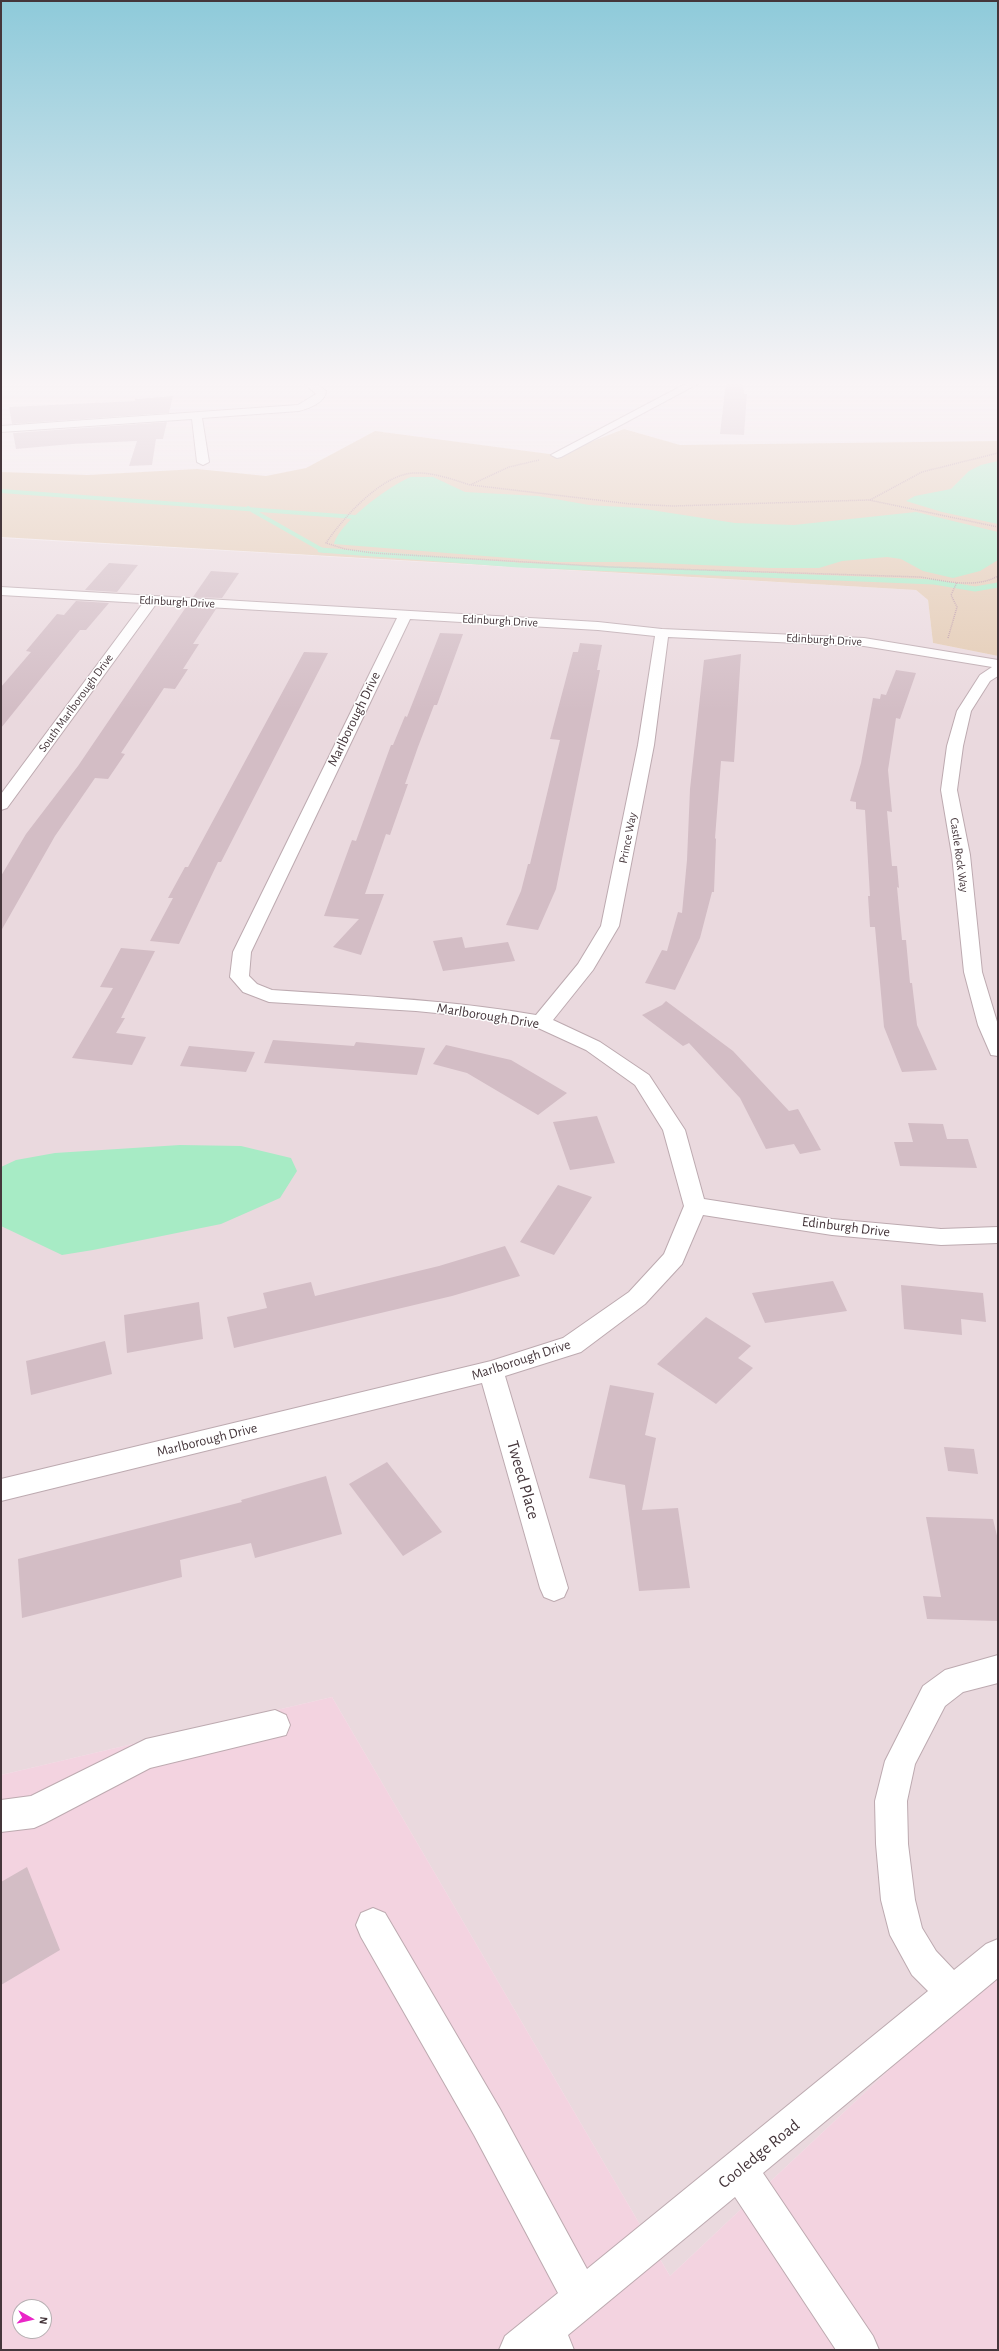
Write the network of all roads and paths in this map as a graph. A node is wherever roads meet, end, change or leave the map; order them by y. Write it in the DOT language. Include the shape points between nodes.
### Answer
graph roads {
  1 [pos="377,491"];
  2 [pos="518,491"];
  3 [pos="887,491"];
  4 [pos="869,500"];
  5 [pos="998,526"];
  6 [pos="998,576"];
  7 [pos="957,582"];
  8 [pos="1,591"];
  9 [pos="152,601"];
  10 [pos="405,615"];
  11 [pos="662,632"];
  12 [pos="943,654"];
  13 [pos="998,664"];
  14 [pos="998,670"];
  15 [pos="1,805"];
  16 [pos="541,1022"];
  17 [pos="998,1050"];
  18 [pos="695,1206"];
  19 [pos="998,1235"];
  20 [pos="491,1371"];
  21 [pos="1,1490"];
  22 [pos="554,1588"];
  23 [pos="998,1669"];
  24 [pos="275,1725"];
  25 [pos="1,1816"];
  26 [pos="373,1925"];
  27 [pos="998,1956"];
  28 [pos="953,1993"];
  29 [pos="739,2170"];
  30 [pos="582,2299"];
  31 [pos="540,2343"];
  32 [pos="859,2350"];
  1 -- 7 [label="path" via="335,529 326,543 333,547 520,563 920,576"];
  2 -- 4 [label="path" via="631,504 674,506"];
  3 -- 4 [label="path"];
  4 -- 5 [label="path"];
  6 -- 7 [label="path" via="992,582"];
  7 -- 12 [label="path" via="951,595 957,607"];
  8 -- 9 [label="street, Edinburgh Drive"];
  9 -- 10 [label="street, Edinburgh Drive"];
  9 -- 15 [label="street, South Marlborough Drive"];
  10 -- 11 [label="street, Edinburgh Drive"];
  10 -- 16 [label="street, Marlborough Drive" via="242,952 239,977 250,988 269,996 477,1011"];
  11 -- 12 [label="street, Edinburgh Drive" via="864,642"];
  11 -- 16 [label="street, Prince Way" via="646,745 610,926 586,966"];
  12 -- 13 [label="street, Edinburgh Drive"];
  14 -- 17 [label="street, Castle Rock Way" via="985,678 964,711 949,790 961,855 973,972"];
  16 -- 18 [label="street, Marlborough Drive" via="593,1046 642,1080 674,1130"];
  18 -- 19 [label="street, Edinburgh Drive" via="832,1227 941,1237"];
  18 -- 20 [label="street, Marlborough Drive" via="674,1258 637,1298 572,1345"];
  20 -- 21 [label="street, Marlborough Drive"];
  20 -- 22 [label="street, Tweed Place"];
  23 -- 28 [label="street" via="954,1680 934,1696 900,1761 892,1801 892,1844 898,1900 907,1935 924,1963"];
  24 -- 25 [label="street" via="146,1754 34,1812"];
  26 -- 30 [label="street" via="487,2122"];
  27 -- 28 [label="street, Cooledge Road"];
  28 -- 29 [label="street, Cooledge Road"];
  29 -- 30 [label="street, Cooledge Road"];
  29 -- 32 [label="street"];
  30 -- 31 [label="street, Cooledge Road"];
}
